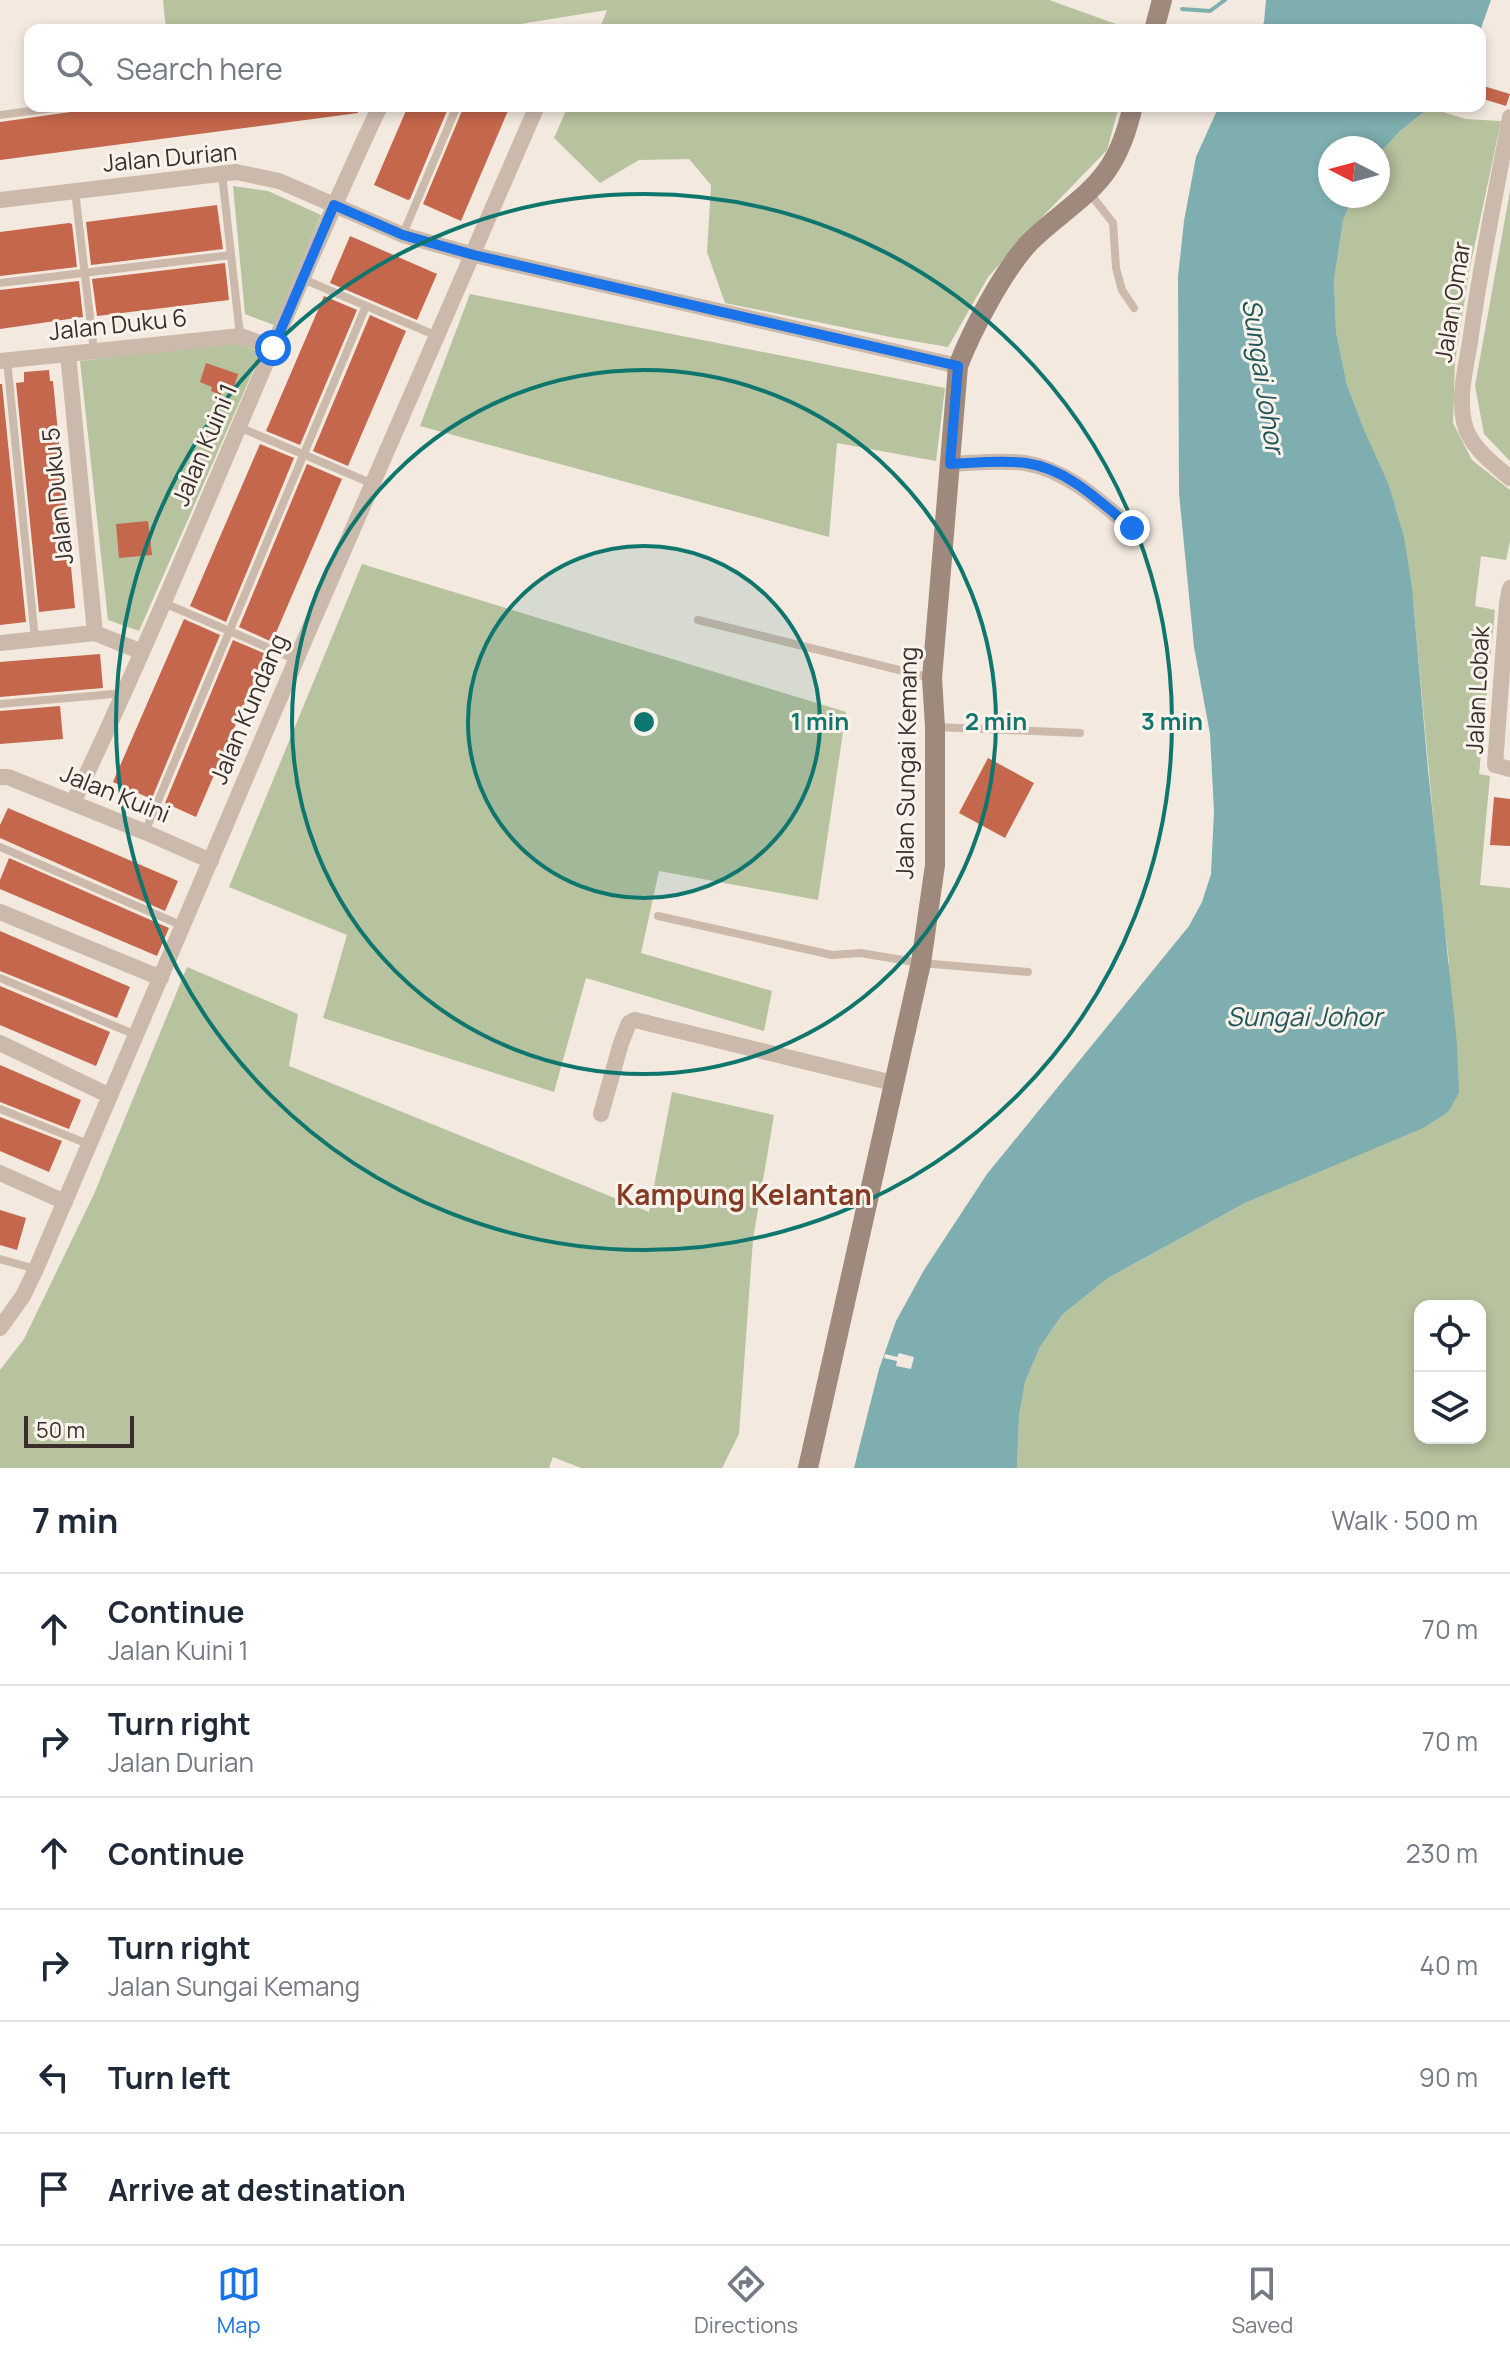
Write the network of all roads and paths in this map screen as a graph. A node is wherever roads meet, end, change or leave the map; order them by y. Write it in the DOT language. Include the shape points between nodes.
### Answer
graph roads {
  1 [pos="1162,0"];
  2 [pos="1156,24"];
  3 [pos="24,112"];
  4 [pos="377,112"];
  5 [pos="454,112"];
  6 [pos="534,112"];
  7 [pos="1131,112"];
  8 [pos="0,115"];
  9 [pos="1510,117"];
  10 [pos="222,173"];
  11 [pos="1088,190"];
  12 [pos="75,191"];
  13 [pos="0,200"];
  14 [pos="334,205"];
  15 [pos="403,235"];
  16 [pos="231,255"];
  17 [pos="474,255"];
  18 [pos="84,272"];
  19 [pos="302,279"];
  20 [pos="0,283"];
  21 [pos="366,306"];
  22 [pos="1134,308"];
  23 [pos="241,336"];
  24 [pos="437,336"];
  25 [pos="273,348"];
  26 [pos="94,351"];
  27 [pos="68,354"];
  28 [pos="4,360"];
  29 [pos="958,366"];
  30 [pos="239,427"];
  31 [pos="303,455"];
  32 [pos="950,464"];
  33 [pos="1510,478"];
  34 [pos="373,484"];
  35 [pos="1132,528"];
  36 [pos="1509,599"];
  37 [pos="164,603"];
  38 [pos="698,620"];
  39 [pos="229,631"];
  40 [pos="95,633"];
  41 [pos="35,639"];
  42 [pos="0,643"];
  43 [pos="142,652"];
  44 [pos="297,660"];
  45 [pos="932,678"];
  46 [pos="125,693"];
  47 [pos="0,704"];
  48 [pos="935,727"];
  49 [pos="1080,733"];
  50 [pos="1510,769"];
  51 [pos="0,777"];
  52 [pos="73,803"];
  53 [pos="145,832"];
  54 [pos="0,847"];
  55 [pos="211,861"];
  56 [pos="0,912"];
  57 [pos="658,916"];
  58 [pos="183,926"];
  59 [pos="921,963"];
  60 [pos="1028,972"];
  61 [pos="0,978"];
  62 [pos="161,978"];
  63 [pos="136,1035"];
  64 [pos="0,1043"];
  65 [pos="893,1083"];
  66 [pos="110,1096"];
  67 [pos="0,1109"];
  68 [pos="601,1114"];
  69 [pos="89,1144"];
  70 [pos="0,1173"];
  71 [pos="65,1202"];
  72 [pos="0,1259"];
  73 [pos="36,1269"];
  74 [pos="0,1328"];
  75 [pos="808,1468"];
  1 -- 2 [label="street"];
  3 -- 8 [label="lane"];
  4 -- 14 [label="street, Jalan Kuini 1"];
  5 -- 15 [label="lane"];
  6 -- 17 [label="street, Jalan Kundang"];
  7 -- 11 [label="street, Jalan Sungai Kemang" via="1120,150"];
  9 -- 33 [label="street, Jalan Omar" via="1475,305 1463,408 1474,442"];
  10 -- 12 [label="street, Jalan Durian"];
  10 -- 14 [label="street, Jalan Durian" via="279,181"];
  10 -- 16 [label="lane"];
  11 -- 22 [label="lane" via="1113,223 1116,268"];
  11 -- 29 [label="street, Jalan Sungai Kemang" via="1027,245 968,340"];
  12 -- 13 [label="street, Jalan Durian"];
  12 -- 18 [label="lane"];
  14 -- 15 [label="street, Jalan Durian"];
  14 -- 19 [label="street, Jalan Kuini 1"];
  15 -- 17 [label="street, Jalan Durian"];
  16 -- 18 [label="lane"];
  16 -- 23 [label="lane"];
  17 -- 24 [label="street, Jalan Kundang"];
  17 -- 29 [label="street, Jalan Durian"];
  18 -- 20 [label="lane"];
  18 -- 26 [label="lane"];
  19 -- 21 [label="lane"];
  19 -- 25 [label="street, Jalan Kuini 1"];
  21 -- 24 [label="lane"];
  21 -- 31 [label="lane"];
  23 -- 25 [label="street"];
  23 -- 26 [label="street, Jalan Duku 6"];
  24 -- 34 [label="street, Jalan Kundang"];
  25 -- 30 [label="street, Jalan Kuini 1"];
  26 -- 27 [label="street, Jalan Duku 6"];
  27 -- 28 [label="street, Jalan Duku 6"];
  27 -- 40 [label="street, Jalan Duku 5"];
  28 -- 41 [label="lane"];
  29 -- 32 [label="street, Jalan Sungai Kemang"];
  30 -- 31 [label="lane"];
  30 -- 37 [label="street, Jalan Kuini 1"];
  31 -- 34 [label="lane"];
  31 -- 39 [label="lane"];
  32 -- 35 [label="street" via="1024,463 1047,468 1085,489"];
  32 -- 45 [label="street, Jalan Sungai Kemang"];
  34 -- 44 [label="street, Jalan Kundang"];
  36 -- 50 [label="street, Jalan Lobak" via="1495,765"];
  37 -- 39 [label="lane"];
  37 -- 43 [label="street, Jalan Kuini 1"];
  38 -- 45 [label="lane"];
  39 -- 44 [label="lane"];
  39 -- 53 [label="lane"];
  40 -- 41 [label="street"];
  40 -- 43 [label="street"];
  41 -- 42 [label="street"];
  43 -- 46 [label="street, Jalan Kuini 1"];
  44 -- 55 [label="street, Jalan Kundang"];
  45 -- 48 [label="street, Jalan Sungai Kemang"];
  46 -- 47 [label="lane"];
  46 -- 52 [label="street, Jalan Kuini 1"];
  48 -- 49 [label="lane"];
  48 -- 59 [label="street, Jalan Sungai Kemang" via="935,865"];
  51 -- 52 [label="street, Jalan Kuini"];
  52 -- 53 [label="street, Jalan Kuini"];
  53 -- 55 [label="street, Jalan Kuini"];
  54 -- 58 [label="lane"];
  55 -- 58 [label="street, Jalan Kundang"];
  56 -- 62 [label="street"];
  57 -- 59 [label="lane" via="832,955 860,953"];
  58 -- 62 [label="street, Jalan Kundang"];
  59 -- 60 [label="lane"];
  59 -- 65 [label="street, Jalan Sungai Kemang"];
  61 -- 63 [label="lane"];
  62 -- 63 [label="street, Jalan Kundang"];
  63 -- 66 [label="street, Jalan Kundang"];
  64 -- 66 [label="street"];
  65 -- 68 [label="street" via="635,1020 621,1043"];
  65 -- 75 [label="street, Jalan Sungai Kemang"];
  66 -- 69 [label="street, Jalan Kundang"];
  67 -- 69 [label="lane"];
  69 -- 71 [label="street, Jalan Kundang"];
  70 -- 71 [label="street"];
  71 -- 73 [label="street, Jalan Kundang"];
  72 -- 73 [label="lane"];
  73 -- 74 [label="street, Jalan Kundang"];
}
